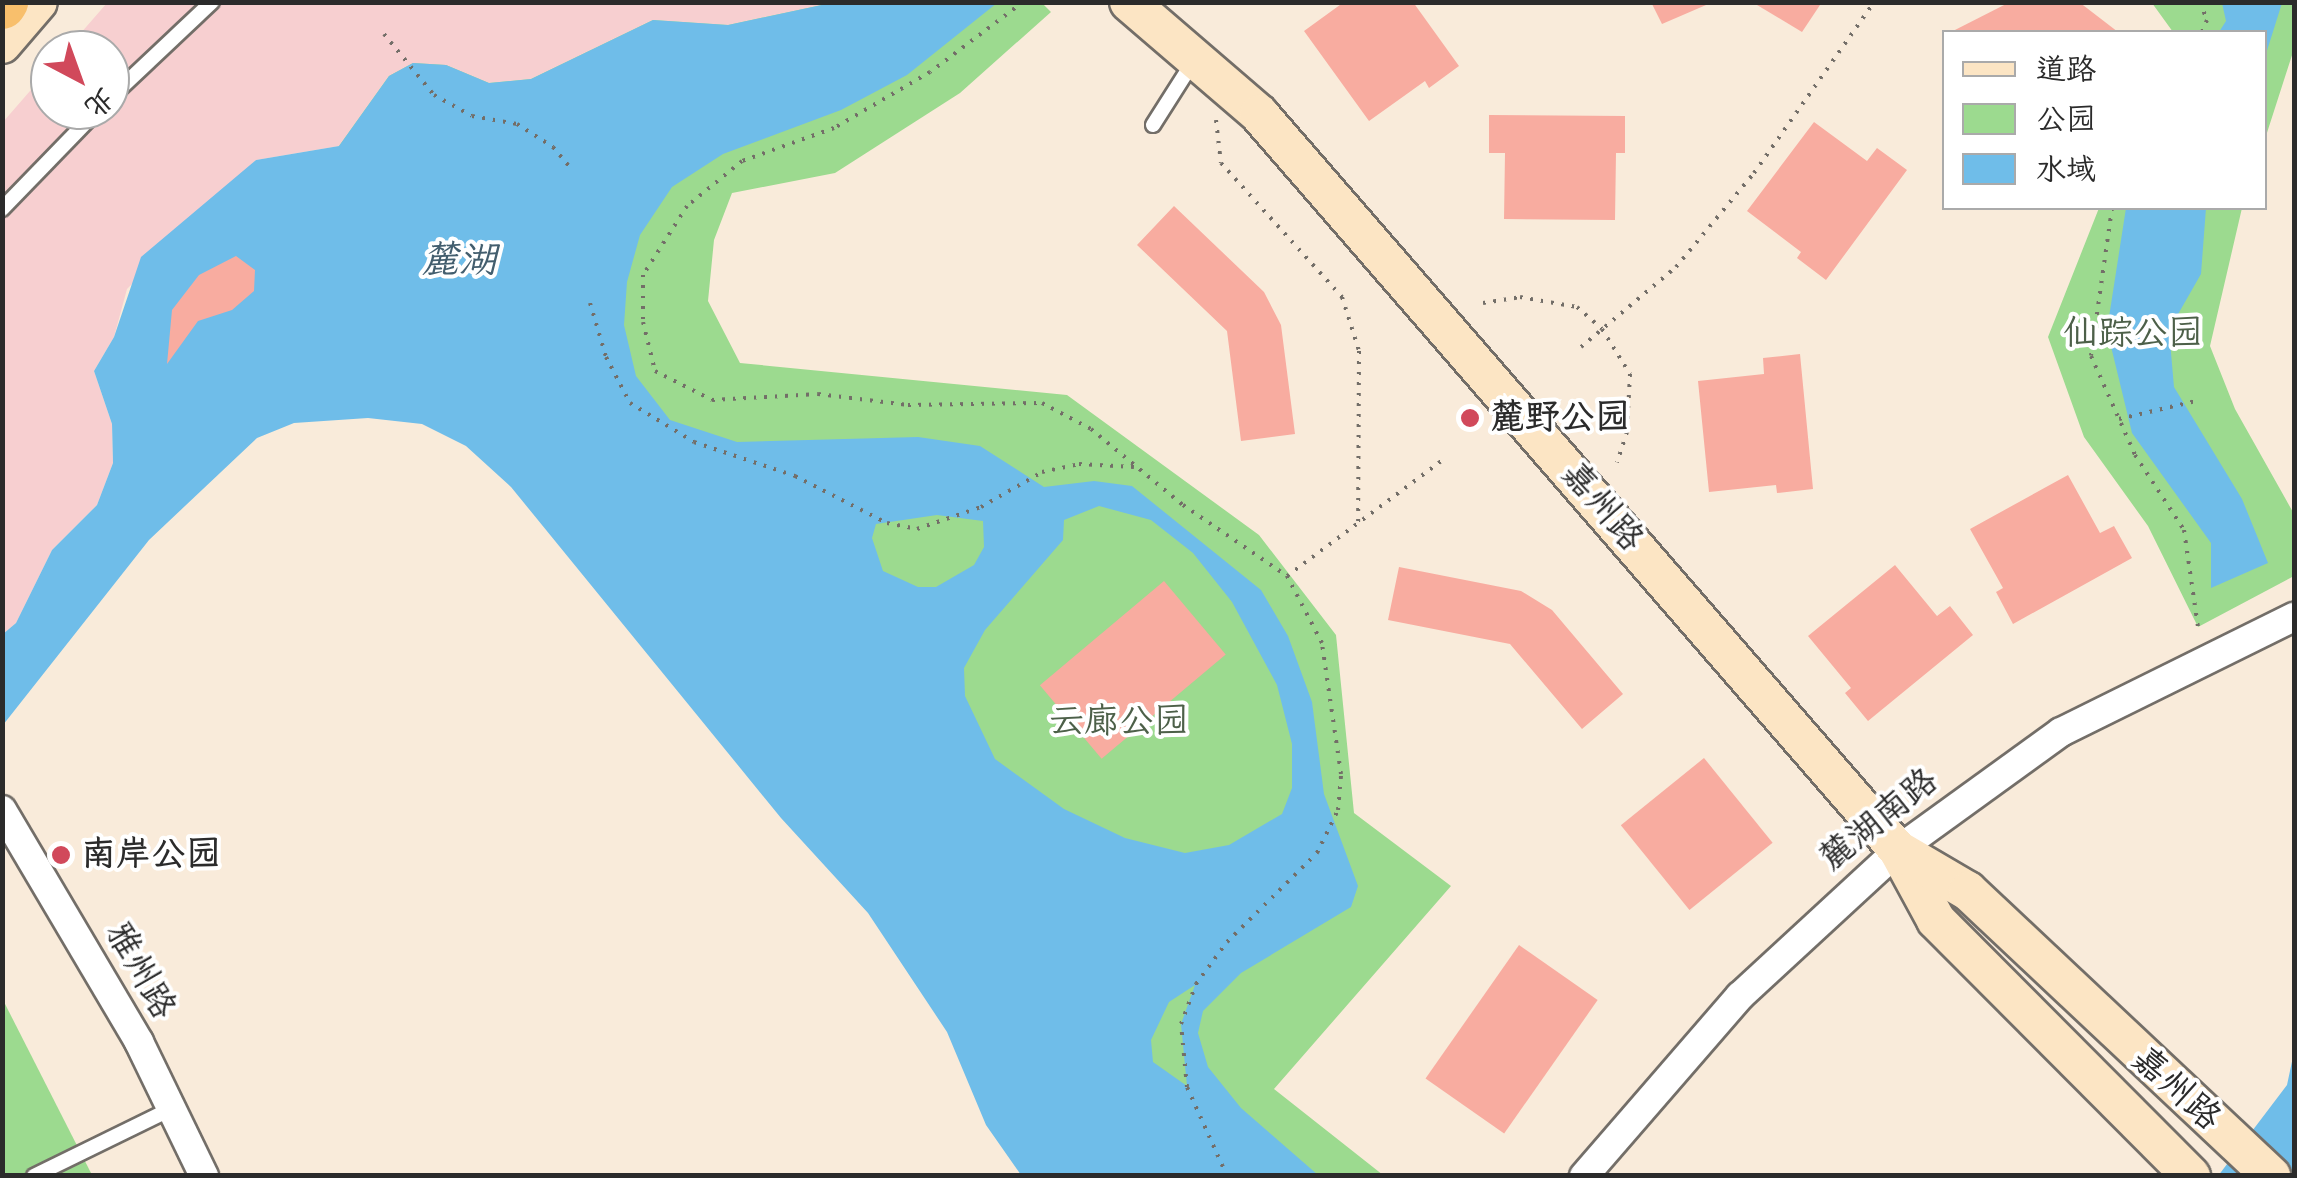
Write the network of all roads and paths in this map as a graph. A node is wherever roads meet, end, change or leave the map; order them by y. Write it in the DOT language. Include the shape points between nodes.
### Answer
graph roads {
  1 [pos="38,2"];
  2 [pos="212,2"];
  3 [pos="1022,2"];
  4 [pos="1874,2"];
  5 [pos="2200,2"];
  6 [pos="1144,14"];
  7 [pos="2203,30"];
  8 [pos="384,34"];
  9 [pos="2,44"];
  10 [pos="1196,57"];
  11 [pos="130,79"];
  12 [pos="1216,120"];
  13 [pos="1153,125"];
  14 [pos="79,130"];
  15 [pos="573,171"];
  16 [pos="2,209"];
  17 [pos="2112,210"];
  18 [pos="590,303"];
  19 [pos="1482,303"];
  20 [pos="1602,329"];
  21 [pos="1581,347"];
  22 [pos="2196,402"];
  23 [pos="2119,419"];
  24 [pos="1444,459"];
  25 [pos="1617,462"];
  26 [pos="1137,467"];
  27 [pos="1358,524"];
  28 [pos="1287,576"];
  29 [pos="2294,617"];
  30 [pos="2198,626"];
  31 [pos="8,819"];
  32 [pos="1898,850"];
  33 [pos="171,1109"];
  34 [pos="34,1176"];
  35 [pos="204,1176"];
  36 [pos="1227,1176"];
  37 [pos="1584,1176"];
  38 [pos="2058,1176"];
  39 [pos="2114,1176"];
  40 [pos="2190,1176"];
  41 [pos="2271,1176"];
  1 -- 9 [label="street"];
  2 -- 11 [label="lane"];
  3 -- 26 [label="path" via="930,72 834,128 742,160 687,206 643,275 642,322 655,370 712,400 818,394 908,405 1042,403 1092,429"];
  4 -- 20 [label="path" via="1754,173 1676,267"];
  5 -- 7 [label="path" via="2207,20"];
  6 -- 10 [label="street, 嘉州路"];
  8 -- 15 [label="path" via="434,94 472,116 517,124"];
  10 -- 13 [label="lane"];
  10 -- 32 [label="street, 嘉州路" via="1259,114 1374,243"];
  12 -- 27 [label="path" via="1221,162 1342,297 1359,351"];
  14 -- 16 [label="lane"];
  17 -- 23 [label="path" via="2091,356"];
  18 -- 26 [label="path" via="630,403 694,442 794,476 887,523 917,529 981,507 1042,472 1078,464"];
  19 -- 20 [label="path" via="1520,297 1577,307"];
  20 -- 21 [label="path"];
  20 -- 25 [label="path" via="1630,374 1628,432"];
  22 -- 23 [label="path"];
  23 -- 30 [label="path" via="2184,530"];
  24 -- 27 [label="path"];
  26 -- 28 [label="path"];
  27 -- 28 [label="path"];
  28 -- 36 [label="path" via="1322,643 1341,774 1338,810 1318,853 1288,889 1226,942 1196,984 1181,1024 1188,1087"];
  29 -- 32 [label="street, 麓湖南路" via="2061,732"];
  31 -- 33 [label="street, 雅州路"];
  32 -- 37 [label="street, 麓湖南路" via="1740,996 1625,1121"];
  32 -- 40 [label="street, 嘉州路" via="1936,920"];
  32 -- 41 [label="street, 嘉州路" via="1968,892"];
  33 -- 34 [label="lane"];
  33 -- 35 [label="street, 雅州路"];
  38 -- 39 [label="path"];
}
